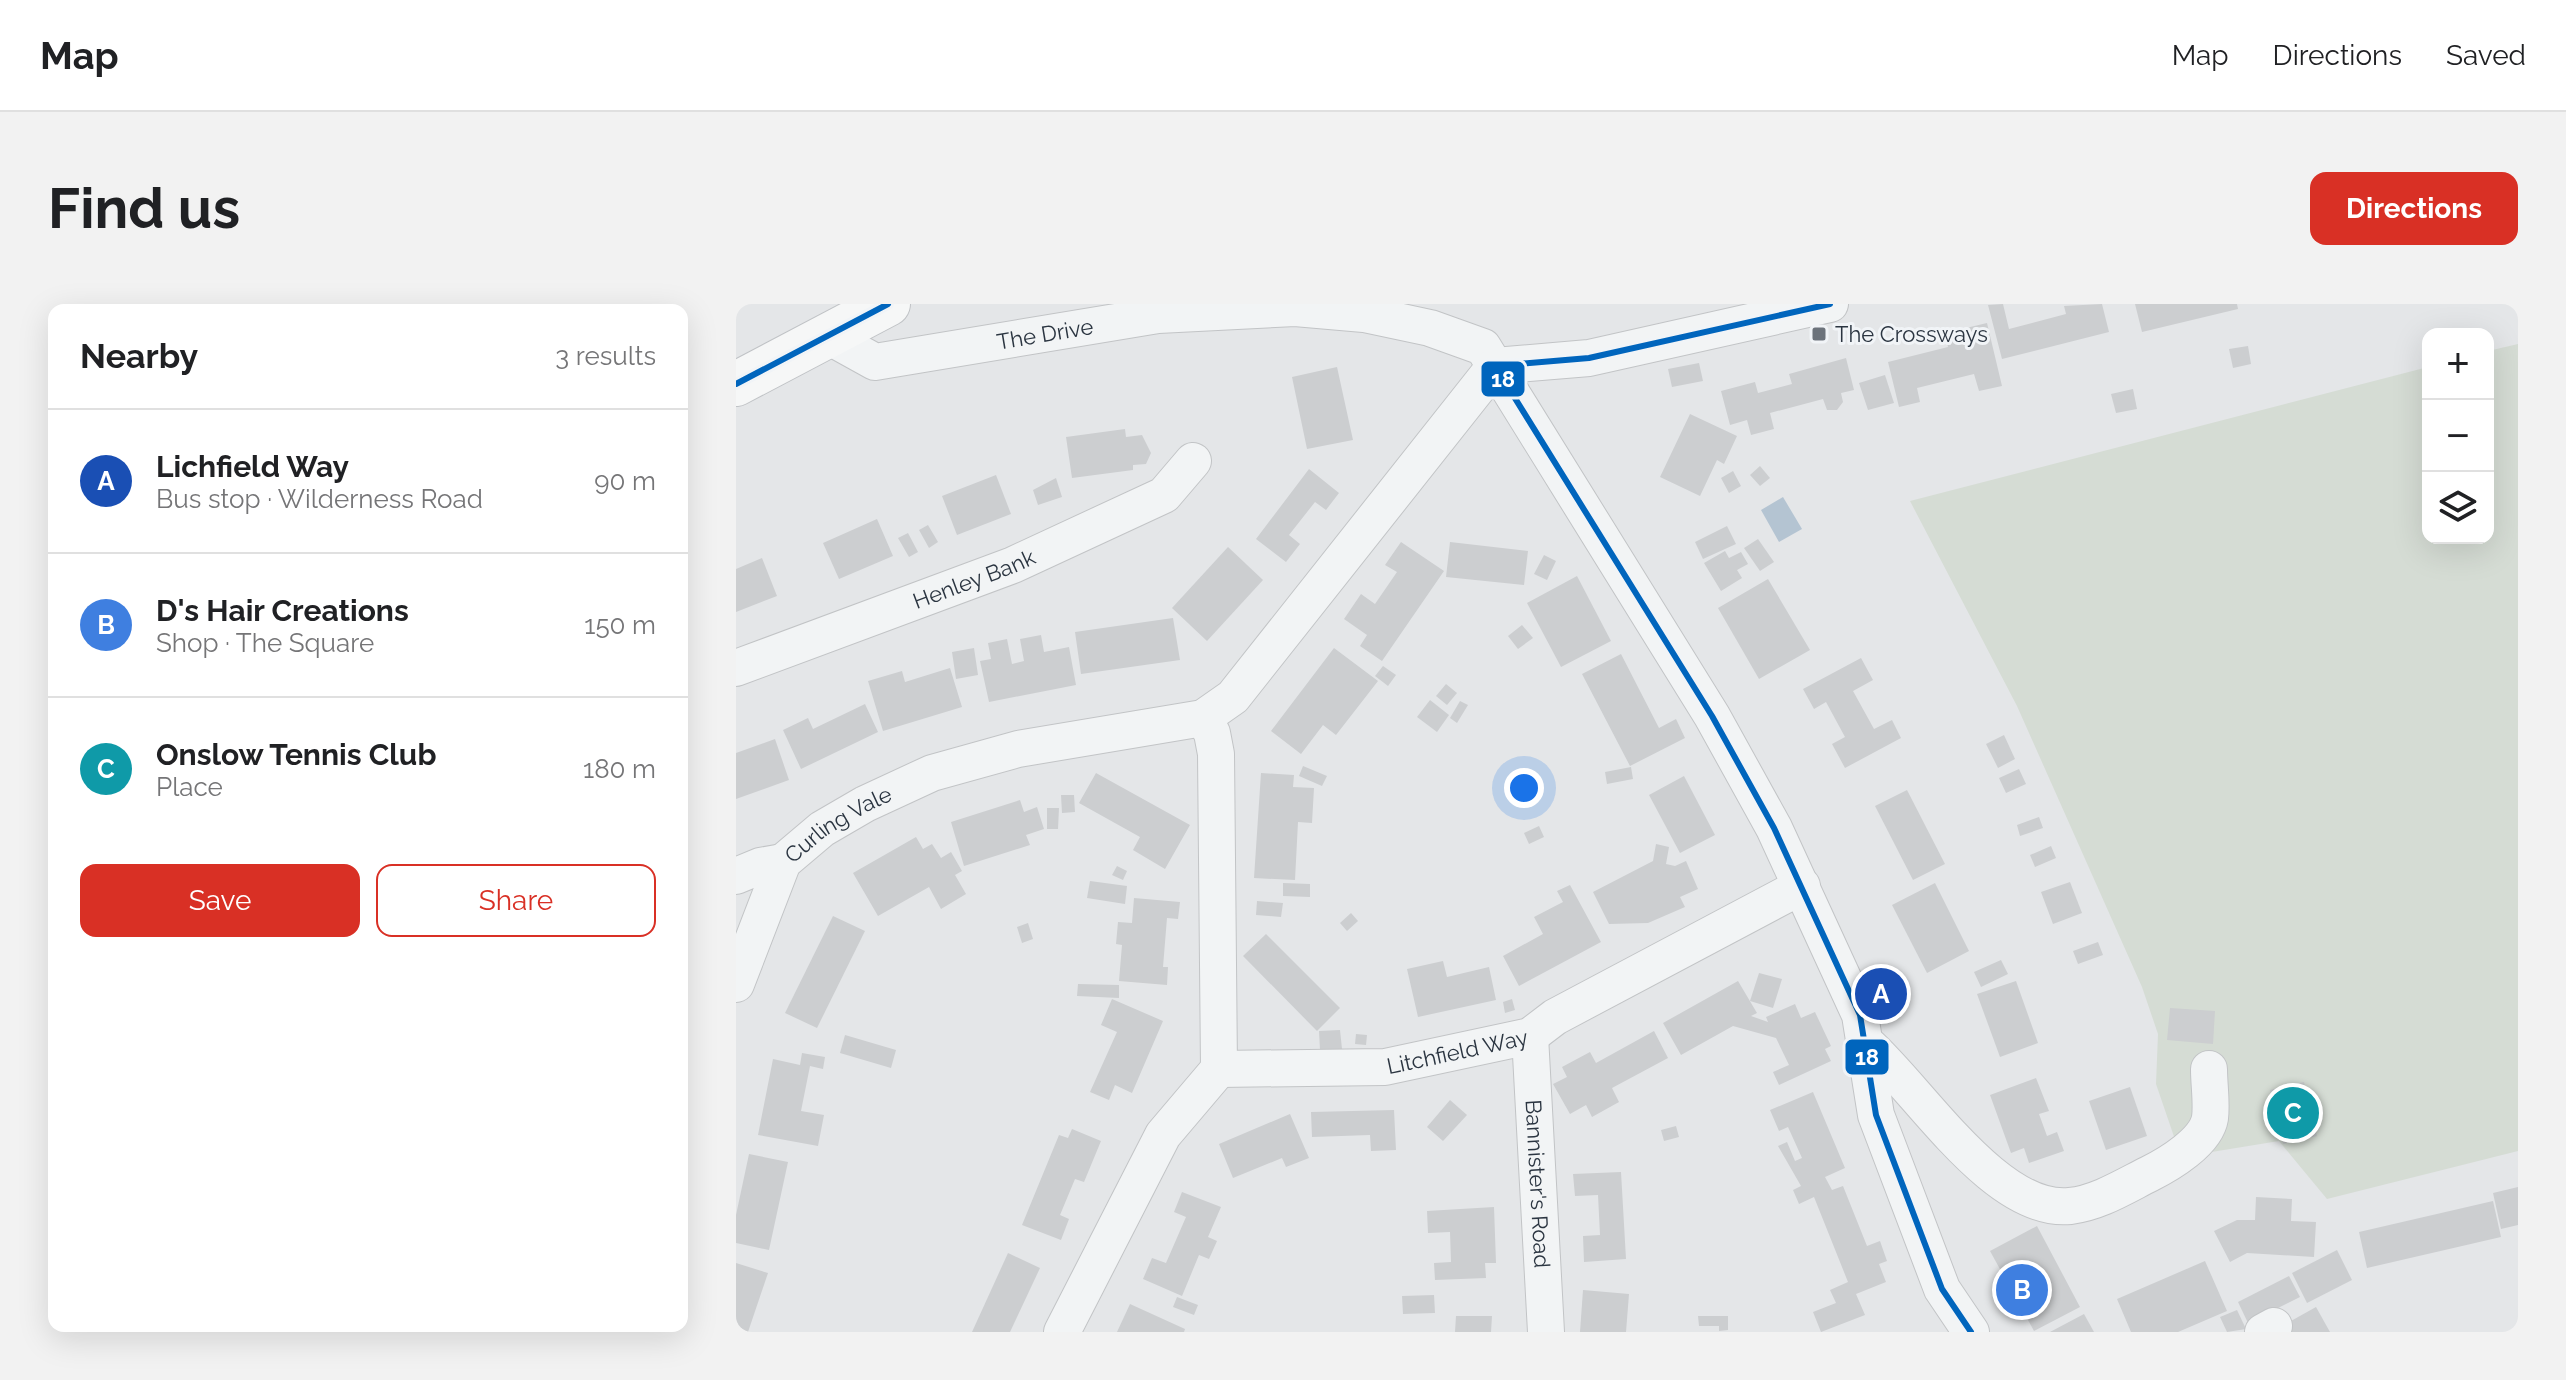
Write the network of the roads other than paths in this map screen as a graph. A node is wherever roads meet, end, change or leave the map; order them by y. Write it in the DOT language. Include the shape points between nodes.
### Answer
graph roads {
  1 [pos="888,304"];
  2 [pos="1830,304"];
  3 [pos="828,336"];
  4 [pos="1495,366"];
  5 [pos="736,384"];
  6 [pos="1193,461"];
  7 [pos="736,668"];
  8 [pos="1203,718"];
  9 [pos="783,862"];
  10 [pos="736,876"];
  11 [pos="1802,886"];
  12 [pos="737,978"];
  13 [pos="1530,1036"];
  14 [pos="1867,1044"];
  15 [pos="1219,1069"];
  16 [pos="2209,1069"];
  17 [pos="1062,1332"];
  18 [pos="1546,1332"];
  19 [pos="1971,1332"];
  1 -- 3 [label="main road"];
  2 -- 4 [label="street" via="1589,358"];
  3 -- 4 [label="street, The Drive" via="875,362 1158,315 1295,308 1364,314 1430,328 1483,347"];
  3 -- 5 [label="main road"];
  4 -- 8 [label="street" via="1233,697"];
  4 -- 11 [label="street, The Drive" via="1712,716"];
  6 -- 7 [label="street, Henley Bank" via="1164,495 1013,565"];
  8 -- 9 [label="street, Curling Vale" via="1018,749 932,773 822,829"];
  8 -- 15 [label="street" via="1216,754"];
  9 -- 10 [label="street"];
  9 -- 12 [label="street, Curling Vale"];
  11 -- 13 [label="street, Litchfield Way" via="1555,1017"];
  11 -- 14 [label="street, The Drive" via="1860,1015"];
  13 -- 15 [label="street, Litchfield Way" via="1385,1067"];
  13 -- 18 [label="street, Bannister's Road"];
  14 -- 16 [label="street" via="1981,1166 2006,1188 2041,1204 2071,1206 2109,1194 2181,1157 2210,1121"];
  14 -- 19 [label="street, The Drive" via="1876,1115 1942,1289"];
  15 -- 17 [label="street" via="1163,1135"];
}
